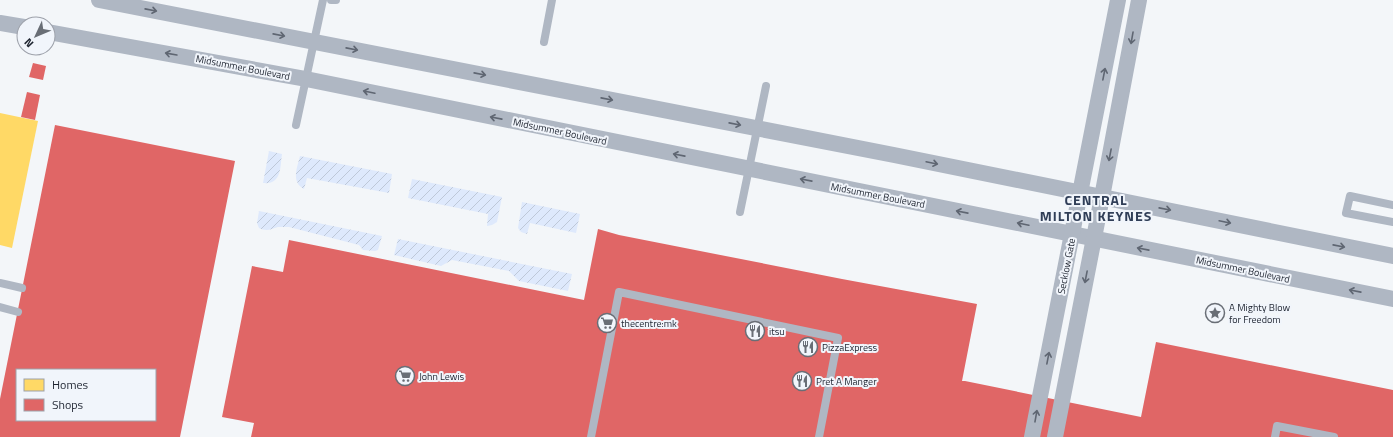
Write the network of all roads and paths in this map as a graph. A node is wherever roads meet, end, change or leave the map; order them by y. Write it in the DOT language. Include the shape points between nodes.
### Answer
graph roads {
  1 [pos="99,0"];
  2 [pos="323,0"];
  3 [pos="552,0"];
  4 [pos="1118,0"];
  5 [pos="1139,0"];
  6 [pos="134,3"];
  7 [pos="0,23"];
  8 [pos="16,26"];
  9 [pos="56,33"];
  10 [pos="314,42"];
  11 [pos="544,42"];
  12 [pos="306,80"];
  13 [pos="766,86"];
  14 [pos="296,125"];
  15 [pos="757,128"];
  16 [pos="749,169"];
  17 [pos="1081,193"];
  18 [pos="1102,197"];
  19 [pos="1393,205"];
  20 [pos="740,212"];
  21 [pos="1393,222"];
  22 [pos="1072,234"];
  23 [pos="1094,238"];
  24 [pos="1393,256"];
  25 [pos="0,283"];
  26 [pos="22,288"];
  27 [pos="1393,299"];
  28 [pos="0,307"];
  29 [pos="18,312"];
  30 [pos="591,437"];
  31 [pos="819,437"];
  32 [pos="1032,437"];
  33 [pos="1055,437"];
  34 [pos="1275,437"];
  35 [pos="1334,437"];
  1 -- 6 [label="street"];
  2 -- 10 [label="lane"];
  3 -- 11 [label="lane"];
  17 -- 4 [label="street, Secklow Gate, one-way"];
  5 -- 18 [label="street, one-way"];
  6 -- 10 [label="street, one-way"];
  7 -- 8 [label="street"];
  12 -- 9 [label="street, Midsummer Boulevard, one-way"];
  10 -- 12 [label="lane"];
  10 -- 15 [label="street, one-way"];
  12 -- 14 [label="lane"];
  16 -- 12 [label="street, Midsummer Boulevard, one-way"];
  13 -- 15 [label="lane"];
  15 -- 16 [label="lane"];
  15 -- 17 [label="street, one-way"];
  16 -- 20 [label="lane"];
  22 -- 16 [label="street, Midsummer Boulevard, one-way"];
  17 -- 18 [label="street"];
  17 -- 22 [label="street, Secklow Gate"];
  18 -- 23 [label="street"];
  18 -- 24 [label="street, one-way"];
  19 -- 21 [label="lane" via="1350,196 1346,213"];
  22 -- 23 [label="street, Midsummer Boulevard"];
  32 -- 22 [label="street, Secklow Gate, one-way"];
  27 -- 23 [label="street, Midsummer Boulevard, one-way"];
  23 -- 33 [label="street, one-way"];
  25 -- 26 [label="lane"];
  28 -- 29 [label="lane"];
  30 -- 31 [label="lane" via="619,292 838,338"];
  34 -- 35 [label="lane" via="1277,426"];
}
